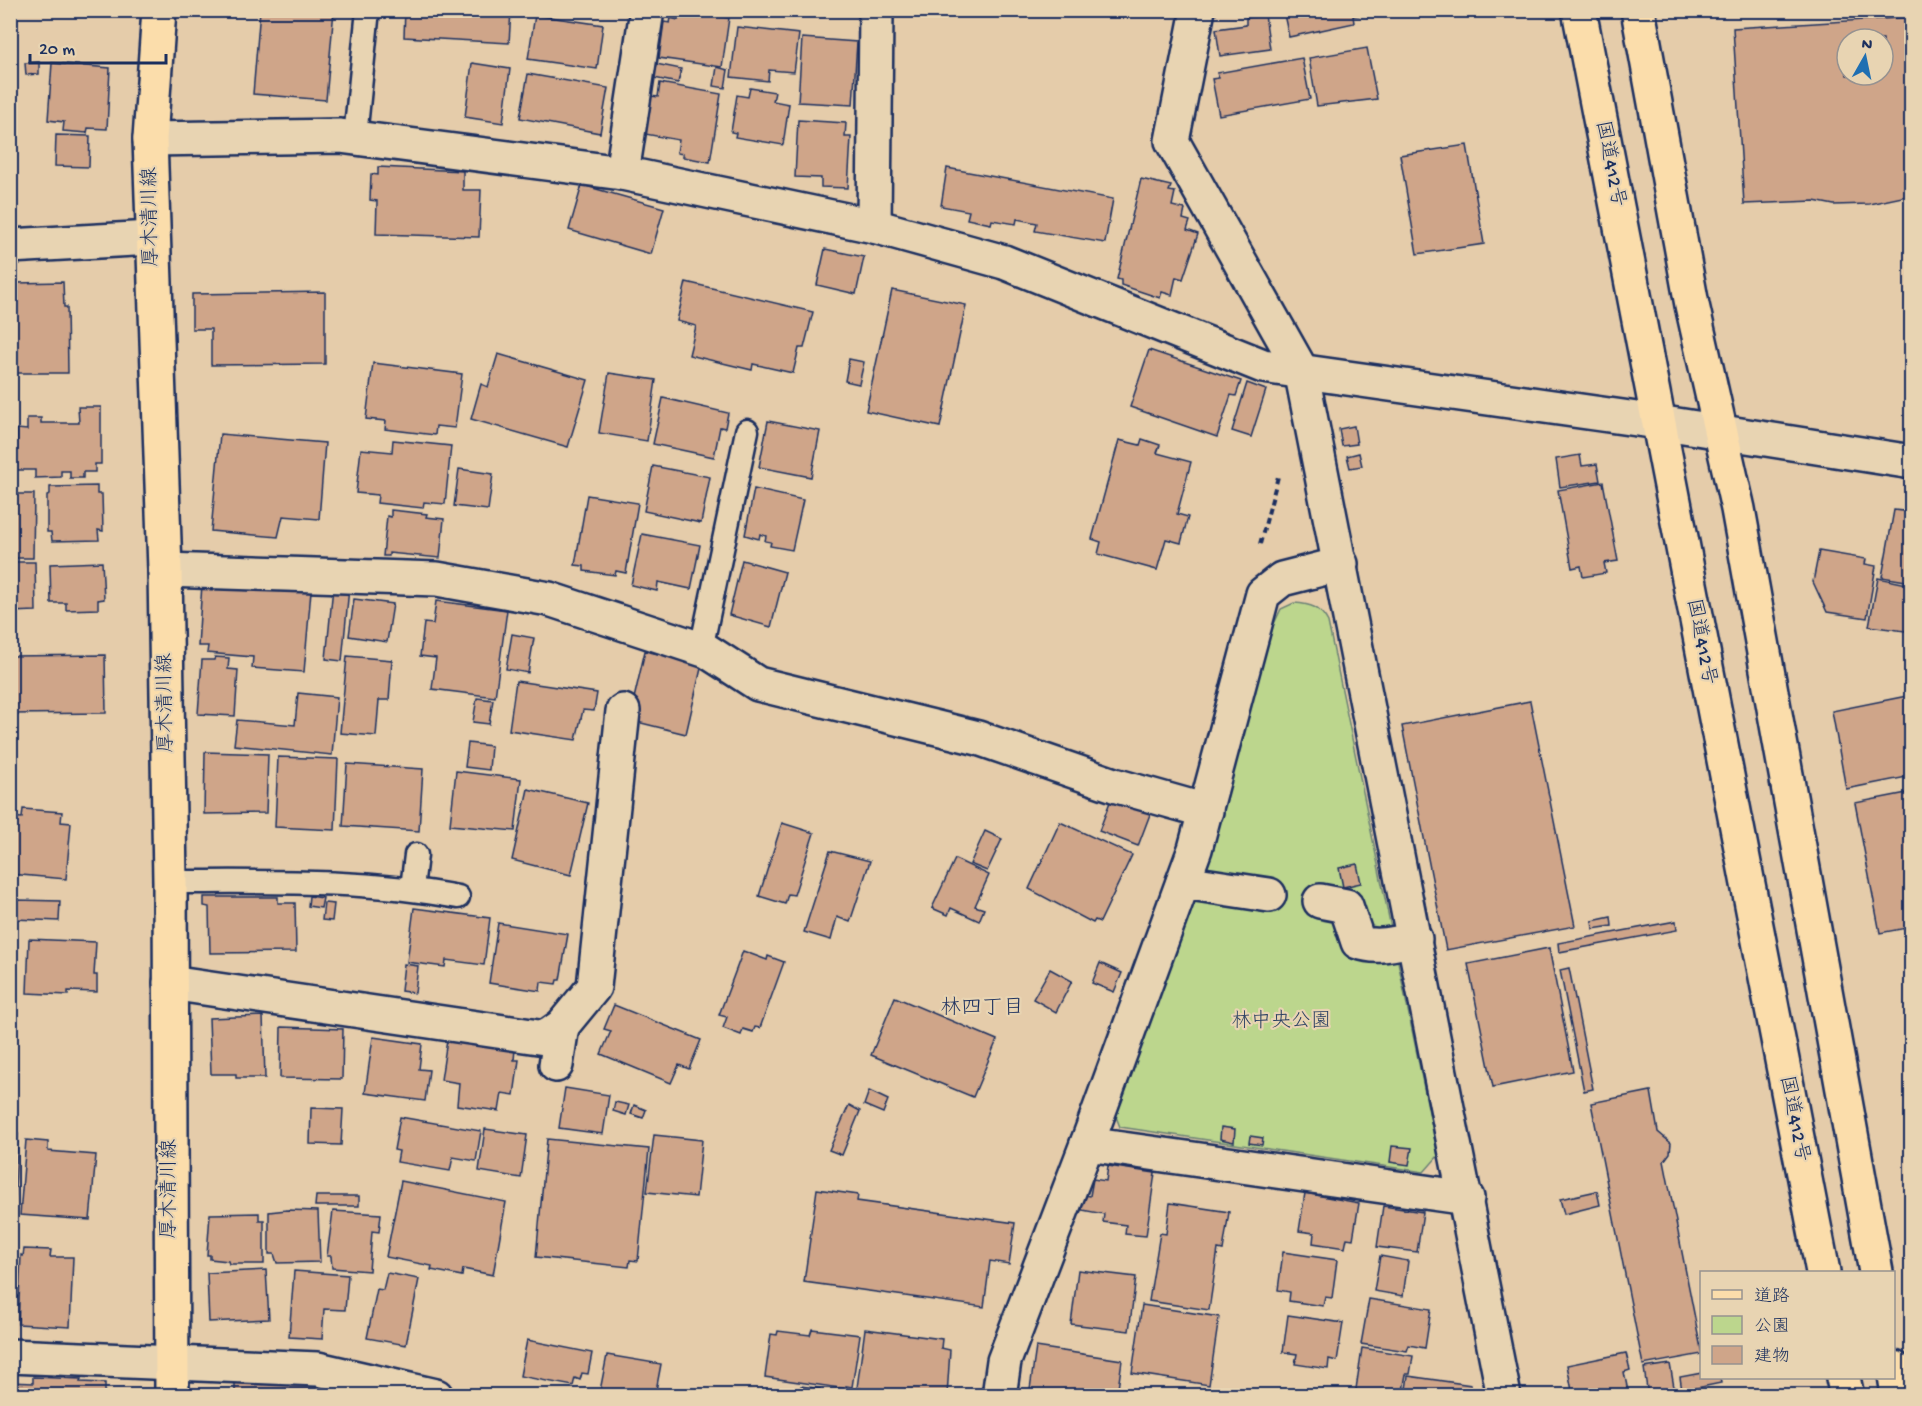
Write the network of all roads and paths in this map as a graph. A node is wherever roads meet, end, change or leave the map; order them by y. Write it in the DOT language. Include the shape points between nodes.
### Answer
graph roads {
  1 [pos="159,10"];
  2 [pos="368,10"];
  3 [pos="647,10"];
  4 [pos="876,10"];
  5 [pos="1198,10"];
  6 [pos="1579,10"];
  7 [pos="1638,10"];
  8 [pos="355,137"];
  9 [pos="150,139"];
  10 [pos="622,173"];
  11 [pos="874,226"];
  12 [pos="152,238"];
  13 [pos="10,246"];
  14 [pos="1301,370"];
  15 [pos="1658,422"];
  16 [pos="747,431"];
  17 [pos="1722,433"];
  18 [pos="1911,462"];
  19 [pos="1279,472"];
  20 [pos="1341,564"];
  21 [pos="165,570"];
  22 [pos="1263,594"];
  23 [pos="701,649"];
  24 [pos="623,711"];
  25 [pos="1206,811"];
  26 [pos="416,855"];
  27 [pos="170,882"];
  28 [pos="1183,882"];
  29 [pos="412,888"];
  30 [pos="1269,895"];
  31 [pos="458,897"];
  32 [pos="1320,901"];
  33 [pos="1415,939"];
  34 [pos="170,983"];
  35 [pos="562,1026"];
  36 [pos="556,1065"];
  37 [pos="1087,1144"];
  38 [pos="1467,1198"];
  39 [pos="1823,1271"];
  40 [pos="1876,1271"];
  41 [pos="10,1356"];
  42 [pos="171,1361"];
  43 [pos="1843,1379"];
  44 [pos="1895,1379"];
  45 [pos="172,1395"];
  46 [pos="436,1395"];
  47 [pos="999,1395"];
  48 [pos="1504,1395"];
  49 [pos="1846,1395"];
  50 [pos="1898,1395"];
  1 -- 9 [label="main road, 厚木清川線"];
  2 -- 8 [label="lane"];
  3 -- 10 [label="street"];
  4 -- 11 [label="street"];
  5 -- 14 [label="street" via="1172,141"];
  6 -- 15 [label="main road, 国道412号"];
  7 -- 17 [label="main road" via="1692,305"];
  8 -- 9 [label="street"];
  8 -- 10 [label="street"];
  9 -- 12 [label="main road, 厚木清川線"];
  10 -- 11 [label="street"];
  11 -- 14 [label="street" via="1004,262 1263,366"];
  12 -- 13 [label="street"];
  12 -- 21 [label="main road, 厚木清川線"];
  14 -- 15 [label="street"];
  14 -- 20 [label="street"];
  15 -- 17 [label="street"];
  15 -- 39 [label="main road, 国道412号"];
  16 -- 23 [label="lane"];
  17 -- 18 [label="street"];
  17 -- 40 [label="main road"];
  19 -- 22 [label="path" via="1255,562"];
  20 -- 22 [label="street" via="1282,579"];
  20 -- 33 [label="street"];
  21 -- 23 [label="street" via="437,579 549,599"];
  21 -- 27 [label="main road, 厚木清川線"];
  22 -- 25 [label="street"];
  23 -- 25 [label="street" via="758,684 978,738"];
  24 -- 35 [label="street" via="594,987"];
  25 -- 28 [label="street"];
  26 -- 29 [label="lane"];
  27 -- 29 [label="lane" via="312,882"];
  27 -- 34 [label="main road, 厚木清川線"];
  28 -- 30 [label="street"];
  28 -- 37 [label="street"];
  29 -- 31 [label="lane"];
  32 -- 33 [label="street" via="1346,906 1358,942 1384,946"];
  33 -- 38 [label="street"];
  34 -- 35 [label="street" via="545,1038"];
  34 -- 42 [label="main road, 厚木清川線"];
  35 -- 36 [label="street"];
  37 -- 38 [label="street"];
  37 -- 47 [label="street" via="1004,1361"];
  38 -- 48 [label="street"];
  41 -- 42 [label="street"];
  42 -- 45 [label="main road, 厚木清川線"];
  42 -- 46 [label="street" via="318,1369"];
  43 -- 49 [label="main road"];
  44 -- 50 [label="main road"];
}
